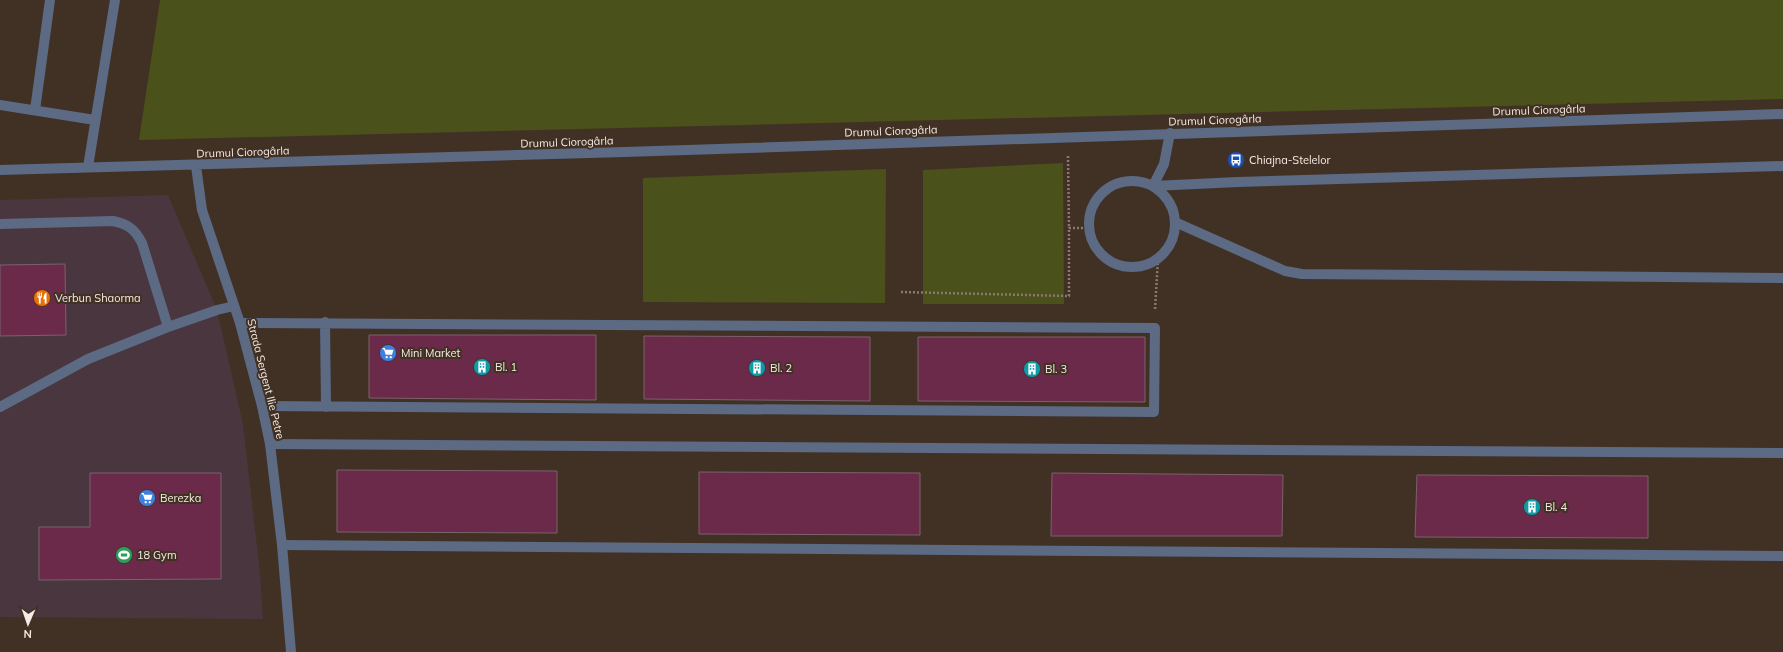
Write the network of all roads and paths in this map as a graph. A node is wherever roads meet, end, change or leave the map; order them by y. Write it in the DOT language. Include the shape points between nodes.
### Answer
graph roads {
  1 [pos="50,0"];
  2 [pos="115,0"];
  3 [pos="0,105"];
  4 [pos="35,110"];
  5 [pos="1783,114"];
  6 [pos="96,120"];
  7 [pos="1170,133"];
  8 [pos="1068,137"];
  9 [pos="196,166"];
  10 [pos="1783,166"];
  11 [pos="88,167"];
  12 [pos="0,170"];
  13 [pos="1153,186"];
  14 [pos="1175,222"];
  15 [pos="0,224"];
  16 [pos="1069,228"];
  17 [pos="1089,228"];
  18 [pos="1158,259"];
  19 [pos="1783,278"];
  20 [pos="901,292"];
  21 [pos="234,306"];
  22 [pos="325,322"];
  23 [pos="240,323"];
  24 [pos="168,327"];
  25 [pos="1154,328"];
  26 [pos="262,406"];
  27 [pos="326,407"];
  28 [pos="0,408"];
  29 [pos="270,444"];
  30 [pos="1783,453"];
  31 [pos="282,545"];
  32 [pos="1783,556"];
  33 [pos="290,652"];
  1 -- 4 [label="street"];
  2 -- 6 [label="street"];
  3 -- 4 [label="street"];
  4 -- 6 [label="street"];
  5 -- 7 [label="street, Drumul Ciorogârla"];
  6 -- 11 [label="street"];
  7 -- 8 [label="street, Drumul Ciorogârla"];
  7 -- 13 [label="street" via="1164,164"];
  8 -- 9 [label="street, Drumul Ciorogârla"];
  8 -- 16 [label="path"];
  9 -- 11 [label="street, Drumul Ciorogârla"];
  9 -- 21 [label="street, Strada Sergent Ilie Petre" via="202,210"];
  10 -- 13 [label="street"];
  11 -- 12 [label="street, Drumul Ciorogârla"];
  13 -- 14 [label="street" via="1168,201"];
  13 -- 17 [label="street" via="1125,181 1112,186 1100,194 1092,206 1088,220"];
  14 -- 18 [label="street" via="1173,236 1167,249"];
  14 -- 19 [label="street" via="1285,271 1302,274"];
  15 -- 24 [label="street" via="113,221 126,224 136,232 142,243"];
  16 -- 17 [label="path"];
  16 -- 20 [label="path" via="1069,296"];
  17 -- 18 [label="street" via="1095,247 1104,258 1117,265 1145,265"];
  18 -- 25 [label="path"];
  21 -- 23 [label="street, Strada Sergent Ilie Petre"];
  21 -- 24 [label="street"];
  22 -- 23 [label="street"];
  22 -- 25 [label="street"];
  22 -- 27 [label="street"];
  23 -- 26 [label="street, Strada Sergent Ilie Petre"];
  24 -- 28 [label="street" via="88,359"];
  25 -- 27 [label="street" via="1154,412"];
  26 -- 27 [label="street"];
  26 -- 29 [label="street, Strada Sergent Ilie Petre"];
  29 -- 30 [label="street"];
  29 -- 31 [label="street, Strada Sergent Ilie Petre"];
  31 -- 32 [label="street"];
  31 -- 33 [label="street, Strada Sergent Ilie Petre"];
}
